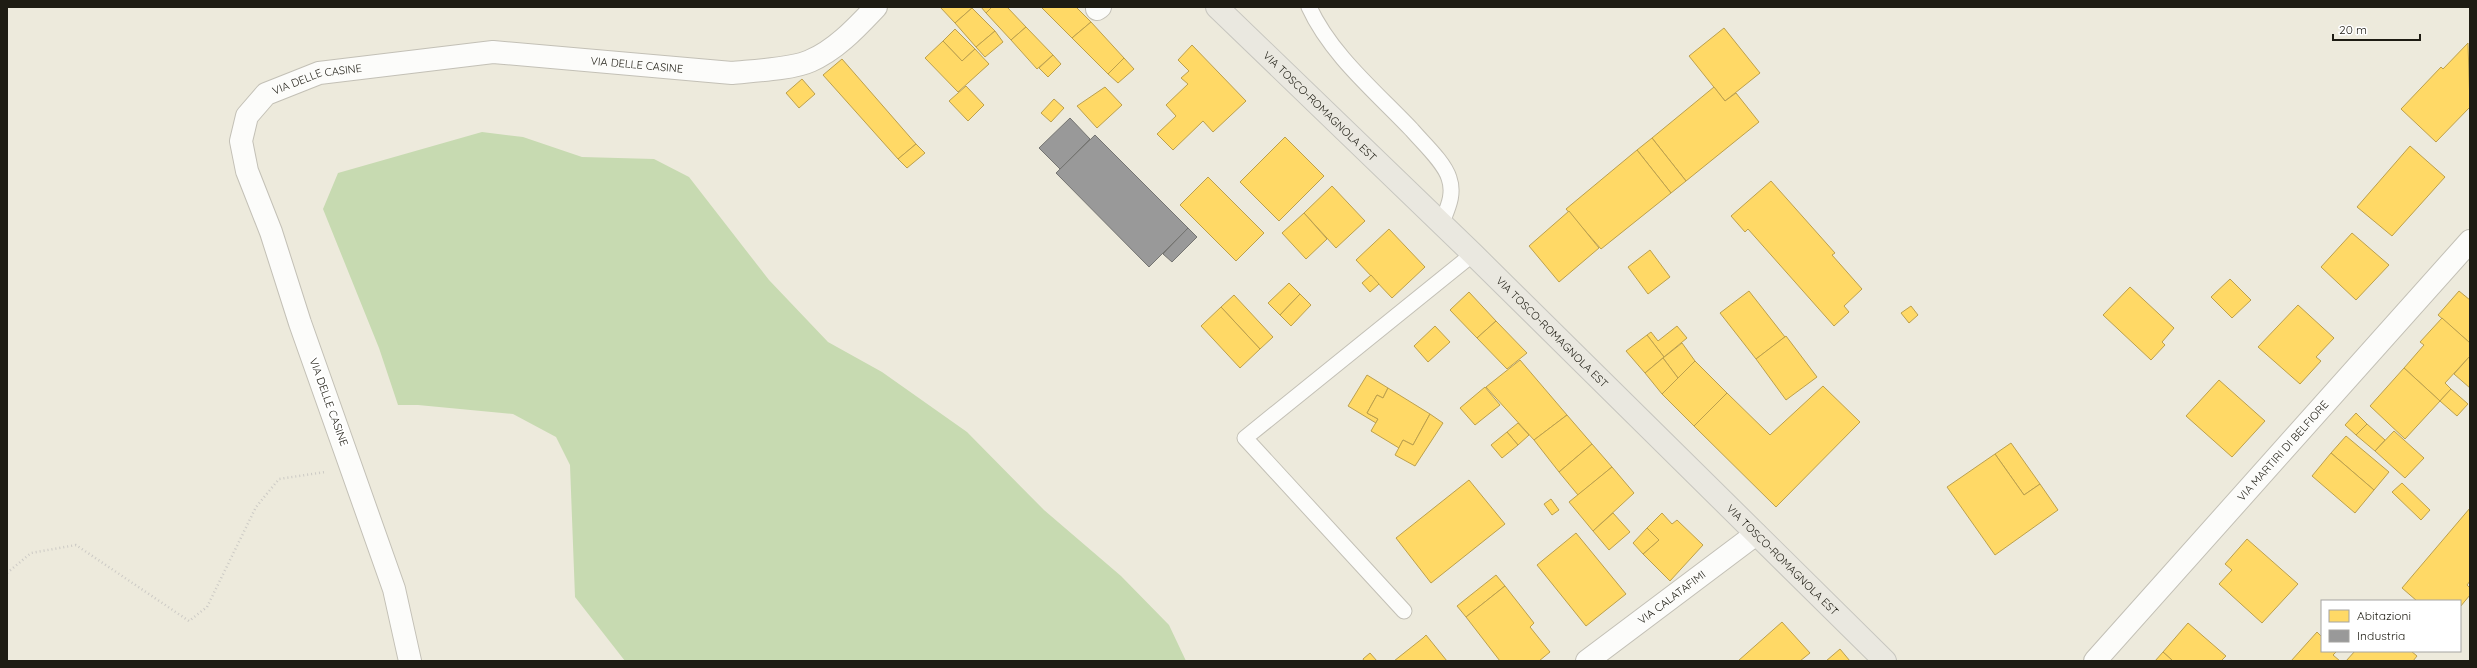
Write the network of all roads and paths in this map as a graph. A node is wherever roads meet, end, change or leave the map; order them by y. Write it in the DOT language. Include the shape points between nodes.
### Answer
graph roads {
  1 [pos="876,7"];
  2 [pos="1216,7"];
  3 [pos="1309,7"];
  4 [pos="1441,225"];
  5 [pos="2470,241"];
  6 [pos="1473,254"];
  7 [pos="352,468"];
  8 [pos="1756,534"];
  9 [pos="7,574"];
  10 [pos="1404,611"];
  11 [pos="410,661"];
  12 [pos="1587,661"];
  13 [pos="1885,661"];
  14 [pos="2095,661"];
  1 -- 7 [label="street, VIA DELLE CASINE" via="850,35 810,62 762,70 732,73 493,52 320,73 266,94 247,116 241,141 247,171 271,232 300,323"];
  2 -- 4 [label="main road, VIA TOSCO-ROMAGNOLA EST"];
  3 -- 4 [label="lane" via="1315,20 1338,51 1432,152 1449,178 1451,199"];
  4 -- 6 [label="main road, VIA TOSCO-ROMAGNOLA EST"];
  5 -- 14 [label="street, VIA MARTIRI DI BELFIORE"];
  6 -- 8 [label="main road, VIA TOSCO-ROMAGNOLA EST"];
  6 -- 10 [label="lane" via="1245,438"];
  7 -- 9 [label="path" via="279,479 256,507 207,607 189,622 76,545 31,553"];
  7 -- 11 [label="street, VIA DELLE CASINE" via="394,589"];
  8 -- 12 [label="street, VIA CALATAFIMI"];
  8 -- 13 [label="main road, VIA TOSCO-ROMAGNOLA EST"];
}
